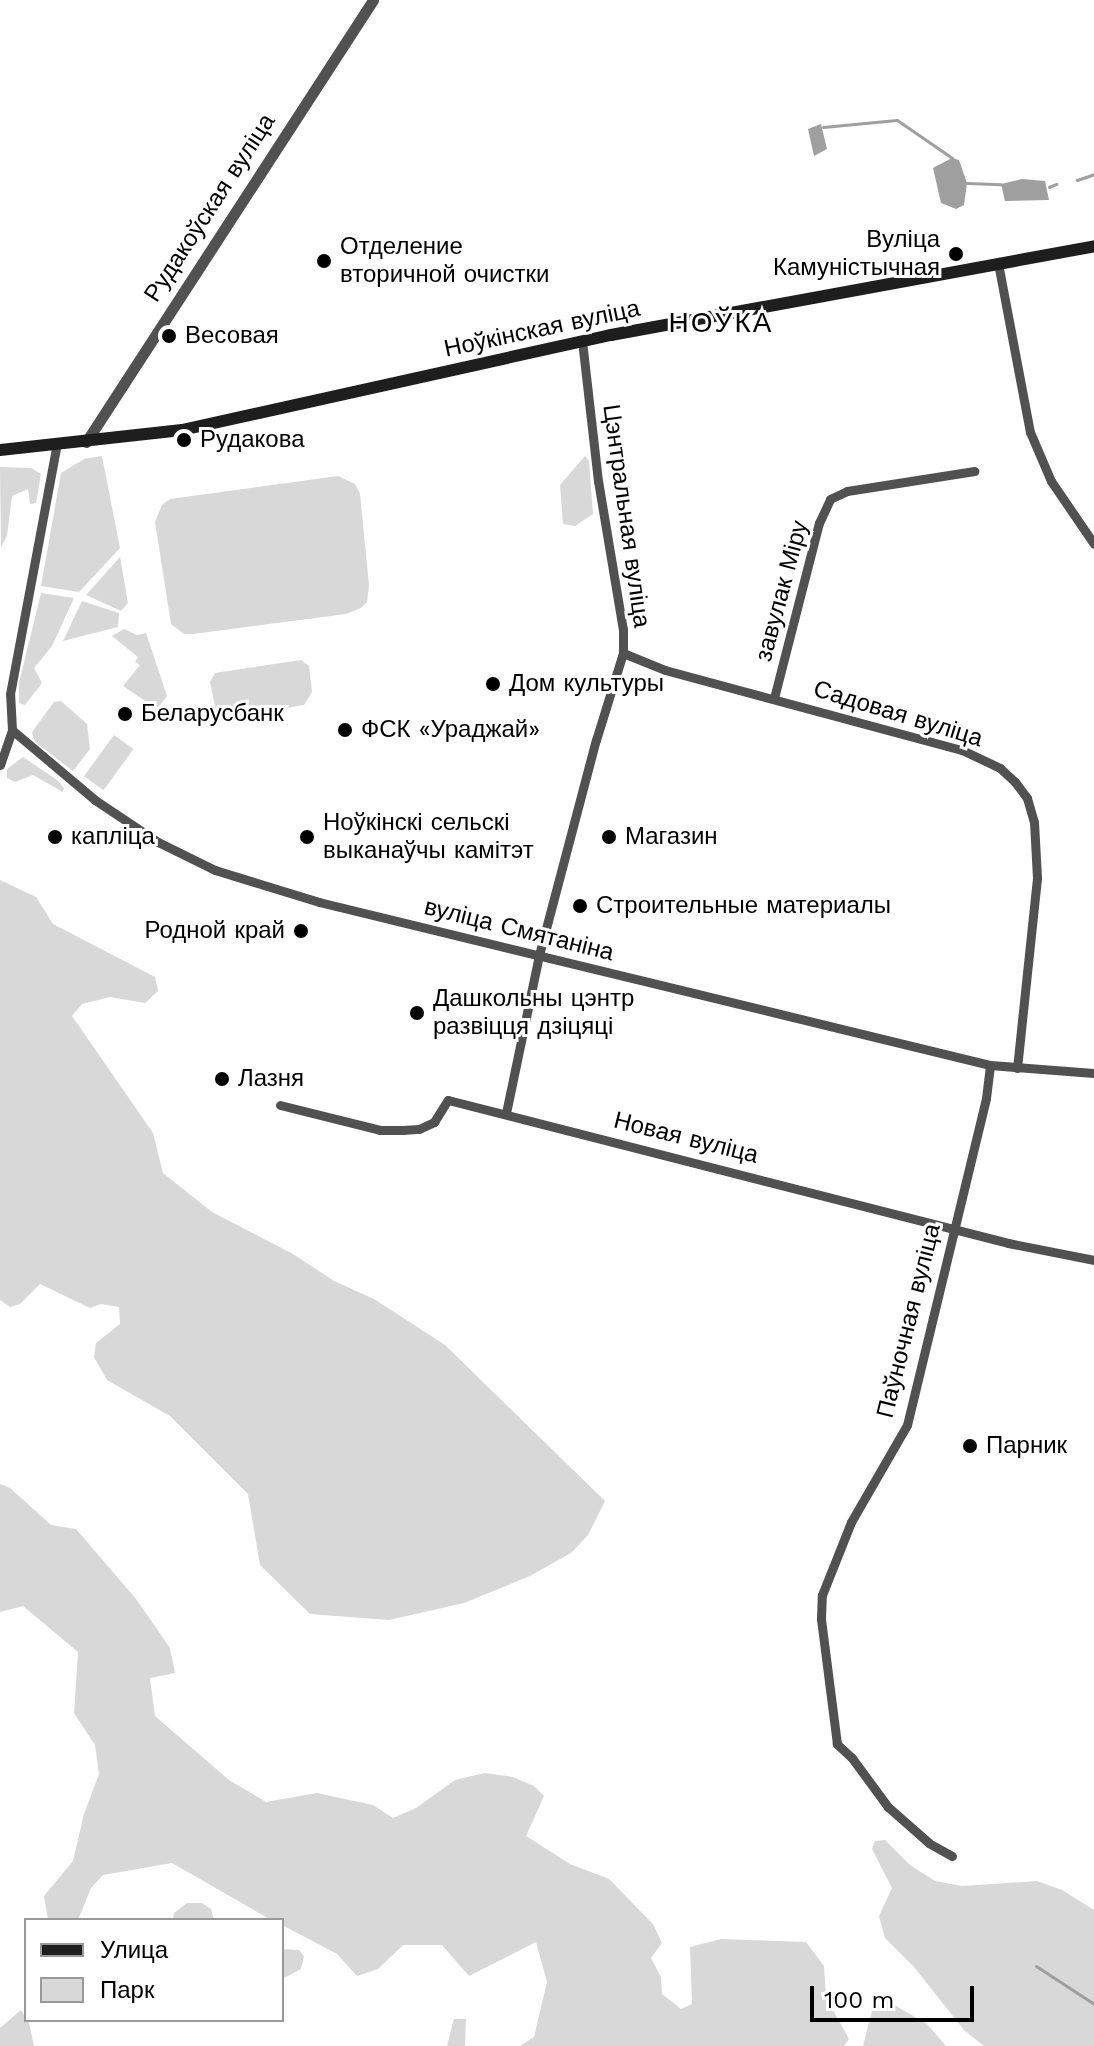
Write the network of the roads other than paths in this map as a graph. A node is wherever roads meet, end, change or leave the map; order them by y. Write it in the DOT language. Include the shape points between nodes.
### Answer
graph roads {
  1 [pos="373,0"];
  2 [pos="1094,246"];
  3 [pos="998,263"];
  4 [pos="582,341"];
  5 [pos="86,442"];
  6 [pos="57,444"];
  7 [pos="0,450"];
  8 [pos="974,471"];
  9 [pos="1094,544"];
  10 [pos="623,653"];
  11 [pos="774,698"];
  12 [pos="12,730"];
  13 [pos="0,765"];
  14 [pos="539,955"];
  15 [pos="990,1065"];
  16 [pos="1017,1068"];
  17 [pos="1094,1073"];
  18 [pos="280,1105"];
  19 [pos="506,1113"];
  20 [pos="954,1226"];
  21 [pos="1094,1260"];
  22 [pos="952,1856"];
  1 -- 5 [label="street, Рудакоўская вуліца"];
  2 -- 3 [label="main road, Ноўкінская вуліца"];
  3 -- 4 [label="main road, Ноўкінская вуліца"];
  3 -- 9 [label="street" via="1021,398 1038,457"];
  4 -- 5 [label="main road, Ноўкінская вуліца" via="182,430"];
  4 -- 10 [label="street, Цэнтральная вуліца"];
  5 -- 6 [label="main road, Ноўкінская вуліца"];
  6 -- 7 [label="main road, Ноўкінская вуліца"];
  6 -- 12 [label="street" via="10,694"];
  8 -- 11 [label="street, завулак Міру" via="847,491 830,499 819,523"];
  10 -- 11 [label="street, Садовая вуліца" via="665,670"];
  10 -- 14 [label="street, Цэнтральная вуліца"];
  11 -- 16 [label="street, Садовая вуліца" via="962,750 1000,768 1027,798 1037,878"];
  12 -- 13 [label="street"];
  12 -- 14 [label="street, вуліца Смятаніна" via="95,800 158,842 215,870 319,902"];
  14 -- 15 [label="street, вуліца Смятаніна"];
  14 -- 19 [label="street, Цэнтральная вуліца"];
  15 -- 16 [label="street, вуліца Смятаніна"];
  15 -- 20 [label="street, Паўночная вуліца"];
  16 -- 17 [label="street, вуліца Смятаніна"];
  18 -- 19 [label="street, Новая вуліца" via="380,1130 419,1129 434,1122 448,1100"];
  19 -- 20 [label="street, Новая вуліца"];
  20 -- 21 [label="street, Новая вуліца"];
  20 -- 22 [label="street, Паўночная вуліца" via="907,1425 851,1522 822,1595 821,1619 837,1744 888,1807"];
}
